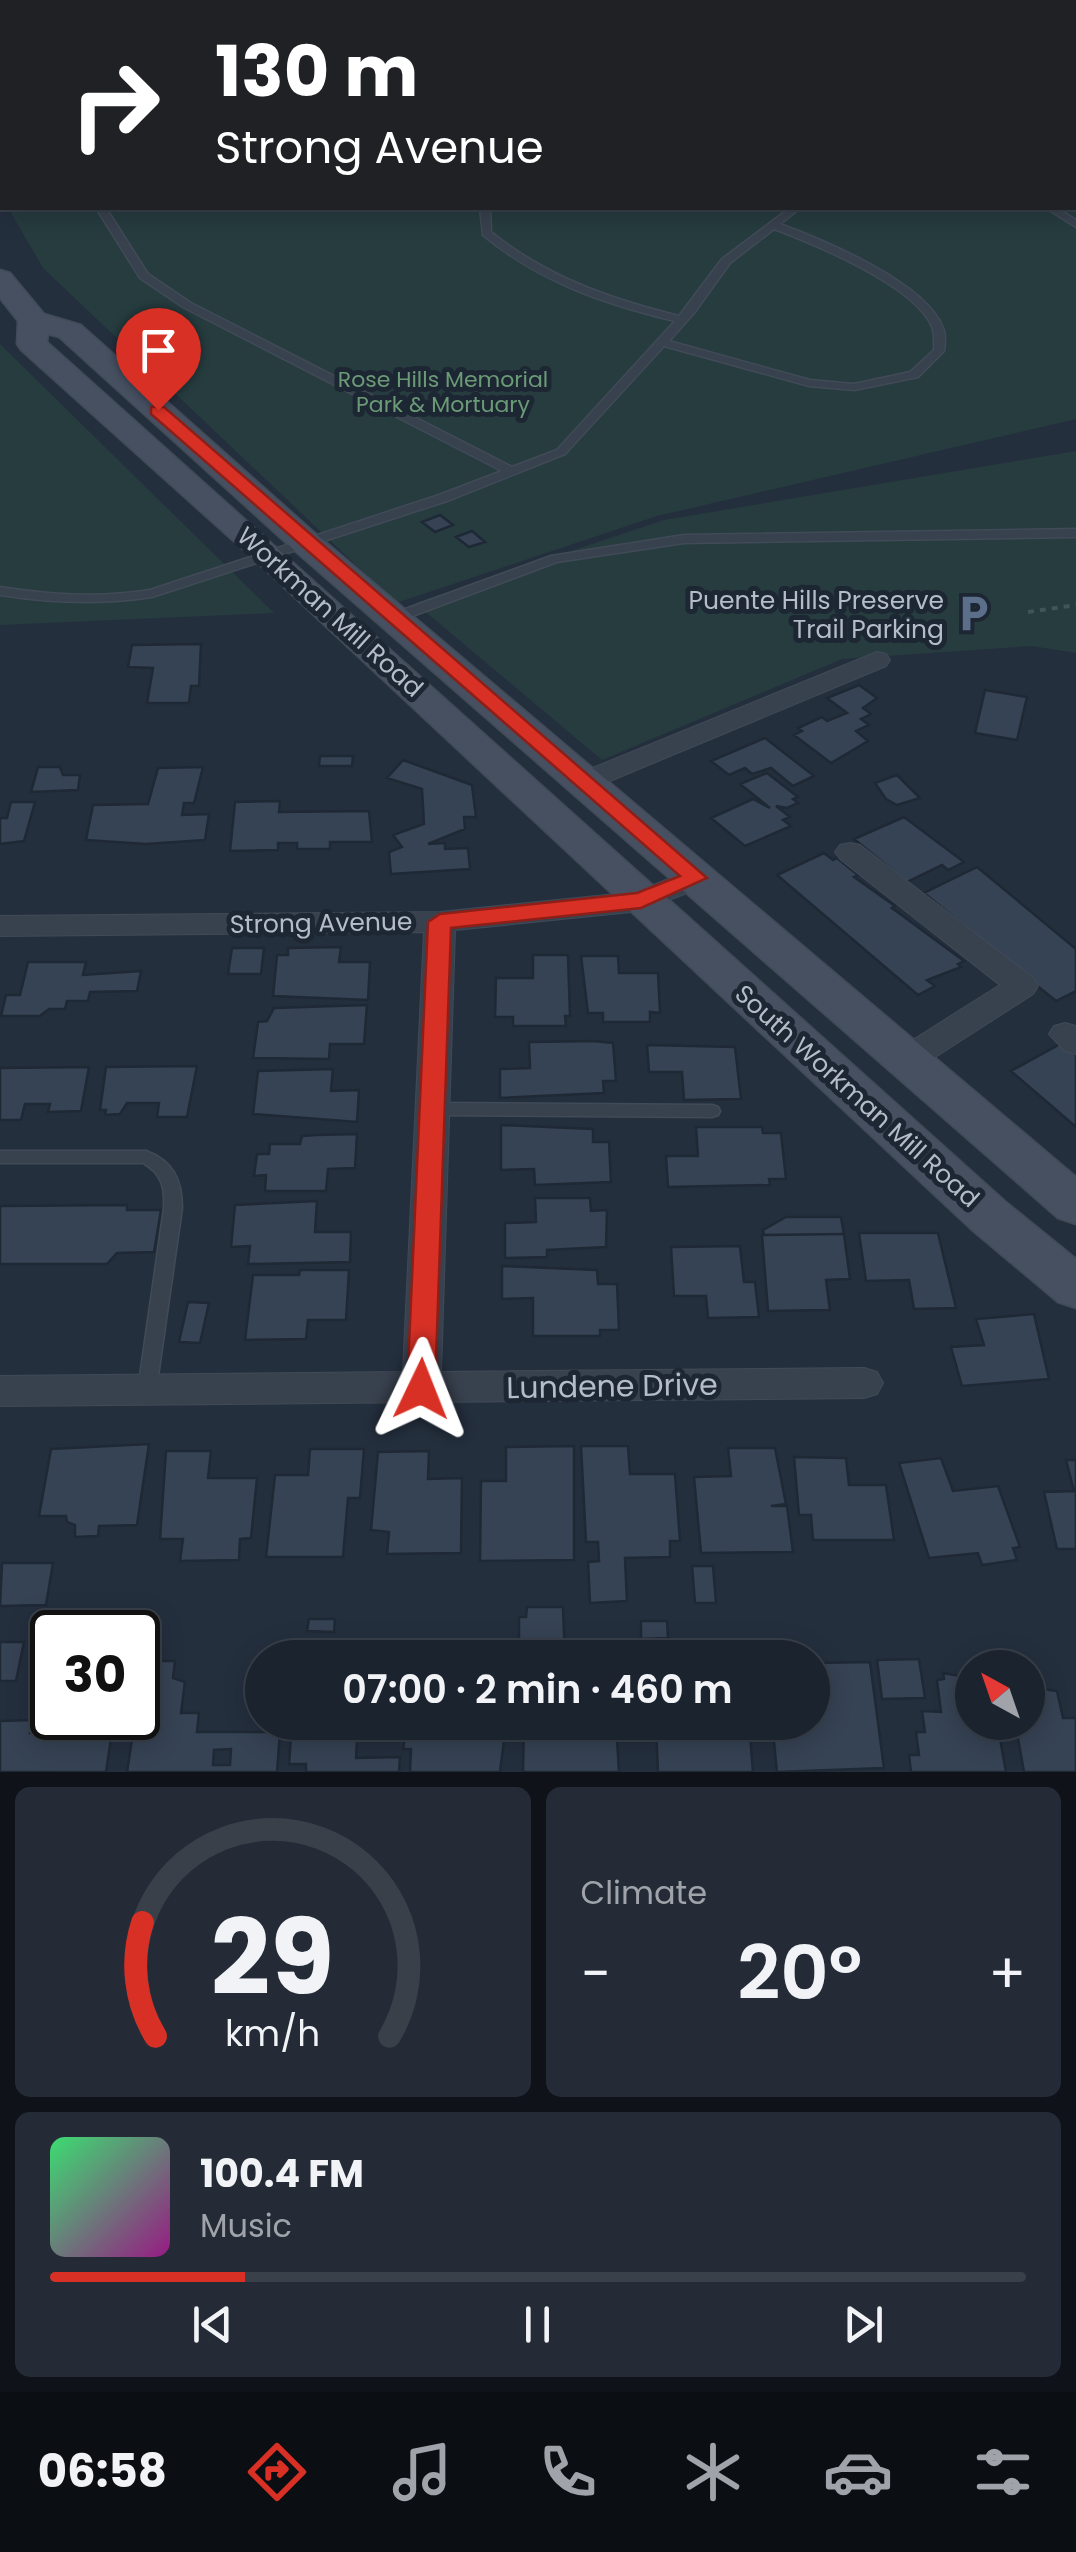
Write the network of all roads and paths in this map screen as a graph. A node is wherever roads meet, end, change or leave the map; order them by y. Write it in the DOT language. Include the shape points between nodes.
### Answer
graph roads {
  1 [pos="101,210"];
  2 [pos="485,210"];
  3 [pos="792,210"];
  4 [pos="1055,210"];
  5 [pos="1076,224"];
  6 [pos="772,225"];
  7 [pos="12,300"];
  8 [pos="682,320"];
  9 [pos="662,342"];
  10 [pos="511,471"];
  11 [pos="1076,532"];
  12 [pos="287,548"];
  13 [pos="0,591"];
  14 [pos="1076,606"];
  15 [pos="1028,612"];
  16 [pos="394,618"];
  17 [pos="877,660"];
  18 [pos="582,782"];
  19 [pos="850,852"];
  20 [pos="696,878"];
  21 [pos="641,900"];
  22 [pos="440,922"];
  23 [pos="0,926"];
  24 [pos="906,1060"];
  25 [pos="432,1110"];
  26 [pos="712,1111"];
  27 [pos="0,1157"];
  28 [pos="1076,1205"];
  29 [pos="1076,1288"];
  30 [pos="864,1383"];
  31 [pos="421,1389"];
  32 [pos="146,1390"];
  33 [pos="0,1391"];
  1 -- 10 [label="lane" via="144,276 187,305"];
  2 -- 8 [label="lane" via="486,233 518,262 607,303"];
  3 -- 6 [label="lane"];
  4 -- 5 [label="lane"];
  6 -- 8 [label="lane" via="726,260"];
  6 -- 9 [label="lane" via="853,258 919,303 938,326 939,352 914,375 854,386 809,383"];
  7 -- 12 [label="main road, Workman Mill Road" via="32,344 118,425"];
  8 -- 9 [label="lane"];
  9 -- 10 [label="lane" via="561,452"];
  10 -- 12 [label="lane"];
  11 -- 16 [label="lane" via="684,539 620,546 555,559"];
  12 -- 13 [label="lane" via="108,601"];
  12 -- 16 [label="main road, Workman Mill Road"];
  12 -- 21 [label="main road, Workman Mill Road"];
  14 -- 15 [label="path"];
  16 -- 18 [label="main road, Workman Mill Road"];
  17 -- 18 [label="street"];
  18 -- 20 [label="main road, Workman Mill Road"];
  19 -- 24 [label="street" via="1022,986"];
  20 -- 21 [label="street, Strong Avenue"];
  20 -- 24 [label="main road"];
  21 -- 22 [label="street, Strong Avenue"];
  21 -- 29 [label="main road, South Workman Mill Road"];
  22 -- 23 [label="street, Strong Avenue"];
  22 -- 25 [label="street"];
  24 -- 28 [label="main road"];
  25 -- 26 [label="lane"];
  25 -- 31 [label="street"];
  27 -- 32 [label="lane" via="146,1156 163,1164 174,1185 173,1208"];
  30 -- 31 [label="street, Lundene Drive"];
  31 -- 32 [label="street, Lundene Drive"];
  32 -- 33 [label="street, Lundene Drive"];
}
